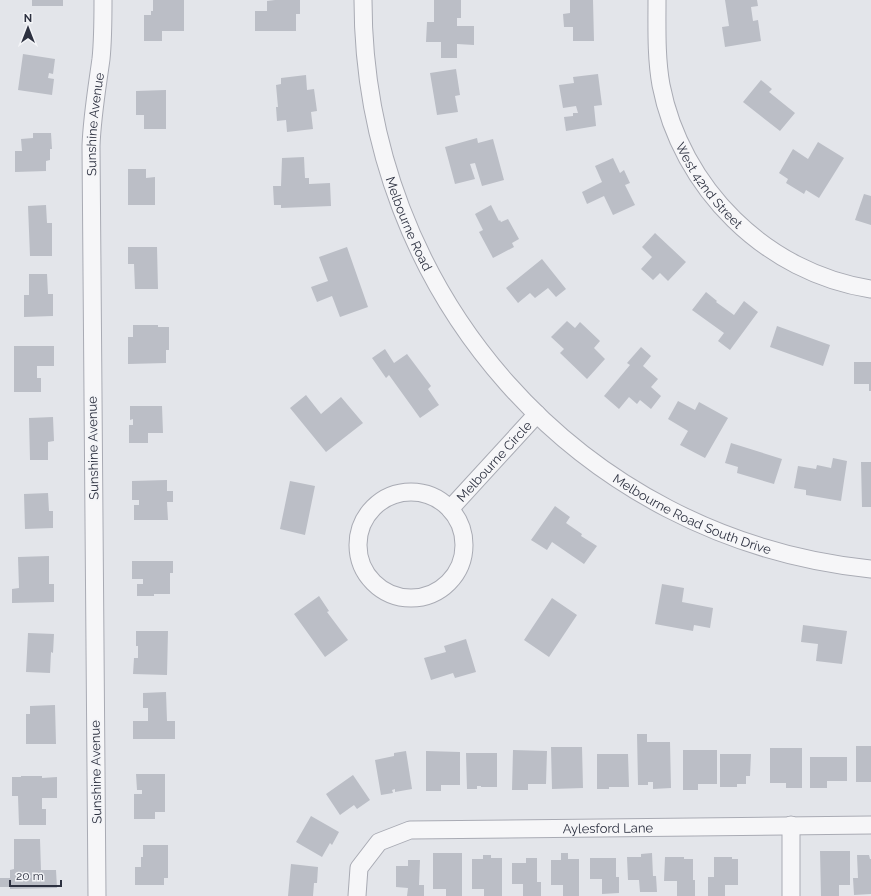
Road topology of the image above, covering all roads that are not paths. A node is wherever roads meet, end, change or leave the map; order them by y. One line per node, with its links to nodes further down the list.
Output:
1 (103, 0): 10 (street, Sunshine Avenue)
2 (363, 0): 5 (street, Melbourne Road)
3 (657, 0): 4 (street, West 42nd Street)
4 (871, 289)
5 (537, 414): 6 (street, Melbourne Circle); 7 (street, Melbourne Road South Drive)
6 (450, 509): 6 (street, Melbourne Circle)
7 (871, 569)
8 (871, 824): 9 (street, Aylesford Lane)
9 (791, 825): 11 (street, Aylesford Lane); 12 (street)
10 (97, 896)
11 (357, 896)
12 (791, 896)

